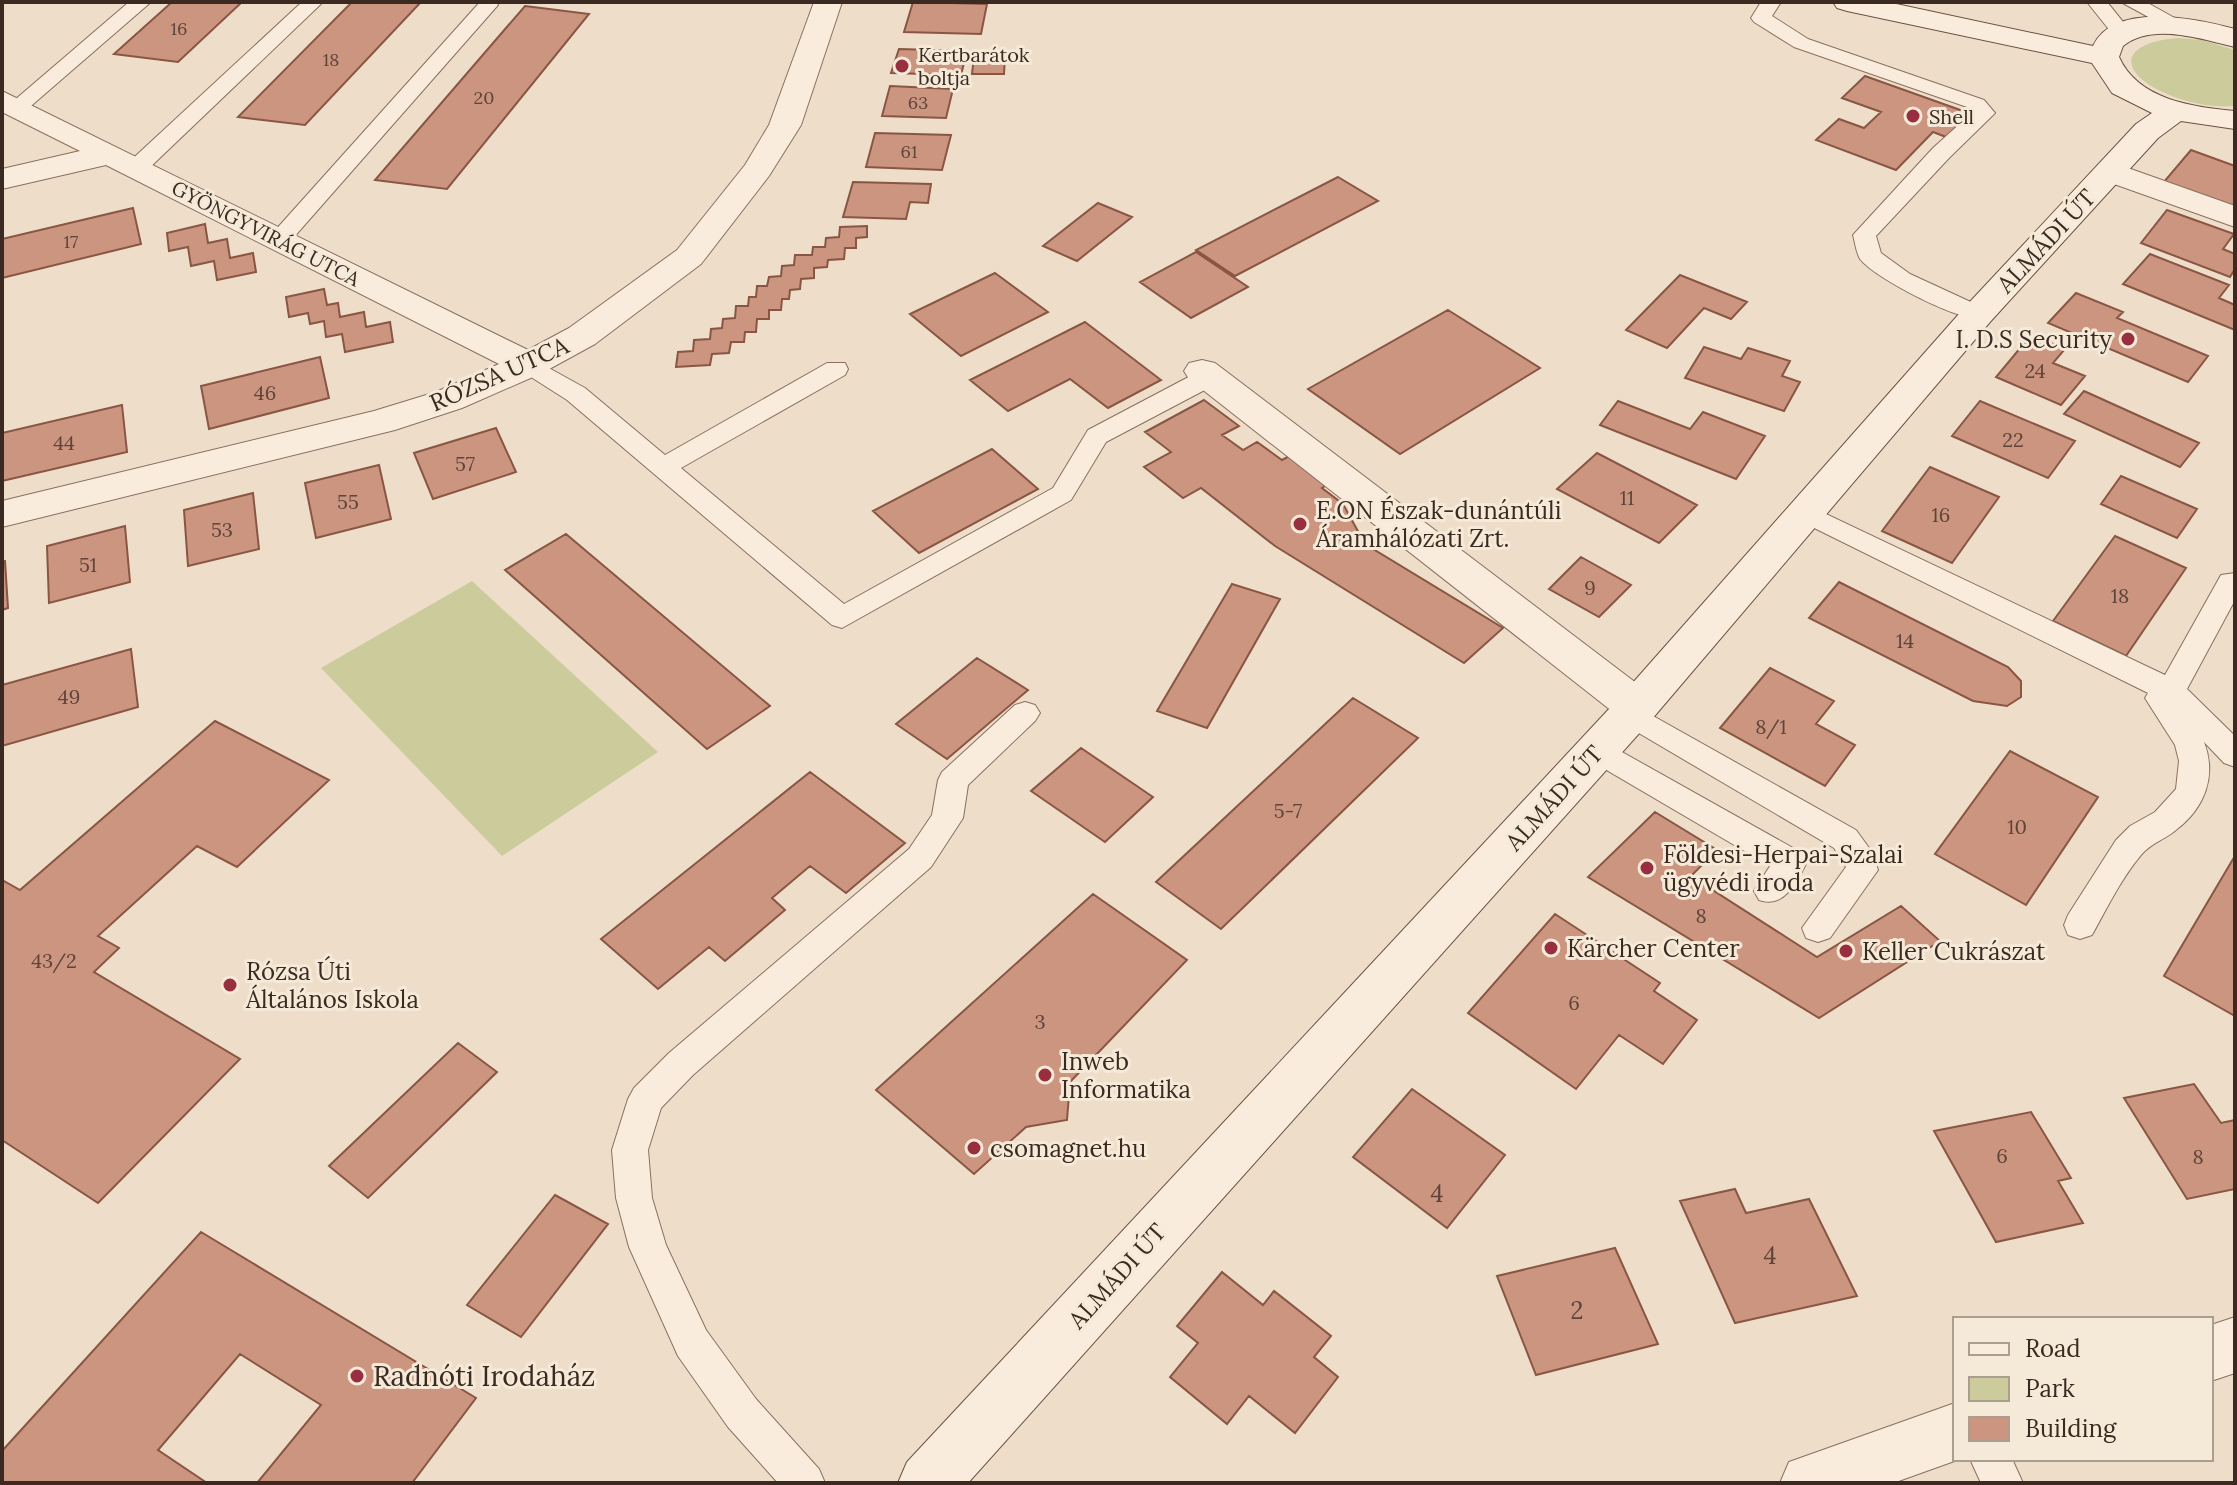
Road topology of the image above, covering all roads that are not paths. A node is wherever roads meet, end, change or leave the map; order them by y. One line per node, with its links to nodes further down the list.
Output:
1 (141, 2): 12 (lane)
2 (313, 2): 15 (lane)
3 (828, 2): 21 (street, RÓZSA UTCA)
4 (1771, 2): 20 (lane)
5 (1847, 2): 11 (street)
6 (2097, 2): 11 (lane)
7 (2131, 2): 9 (lane)
8 (488, 5): 19 (lane)
9 (2179, 26): 10 (street); 11 (street)
10 (2235, 38)
11 (2113, 45): 13 (street)
12 (9, 104): 15 (street, GYÖNGYVIRÁG UTCA)
13 (2175, 111): 14 (street); 16 (street, ALMÁDI ÚT)
14 (2235, 120)
15 (123, 161): 17 (street); 19 (street, GYÖNGYVIRÁG UTCA)
16 (2111, 172): 18 (street); 20 (street, ALMÁDI ÚT)
17 (2, 179)
18 (2235, 217)
19 (279, 240): 21 (street, GYÖNGYVIRÁG UTCA)
20 (1978, 314): 25 (street, ALMÁDI ÚT)
21 (529, 365): 24 (lane); 26 (street, RÓZSA UTCA)
22 (836, 369): 24 (lane)
23 (1206, 374): 24 (lane); 29 (street)
24 (661, 468)
25 (1805, 513): 28 (lane); 29 (street, ALMÁDI ÚT)
26 (2, 514)
27 (2231, 582): 28 (lane)
28 (2157, 685): 32 (lane); 34 (lane)
29 (1634, 711): 31 (street, ALMÁDI ÚT); 35 (lane)
30 (1025, 713): 40 (lane)
31 (1597, 750): 33 (lane); 41 (street, ALMÁDI ÚT)
32 (2235, 755)
33 (1770, 891)
34 (2080, 925)
35 (1818, 928)
36 (2235, 1345): 37 (street)
37 (2213, 1352)
38 (1953, 1433): 42 (street)
39 (1991, 1461): 43 (lane)
40 (805, 1483)
41 (928, 1483)
42 (1810, 1483)
43 (2003, 1483)

